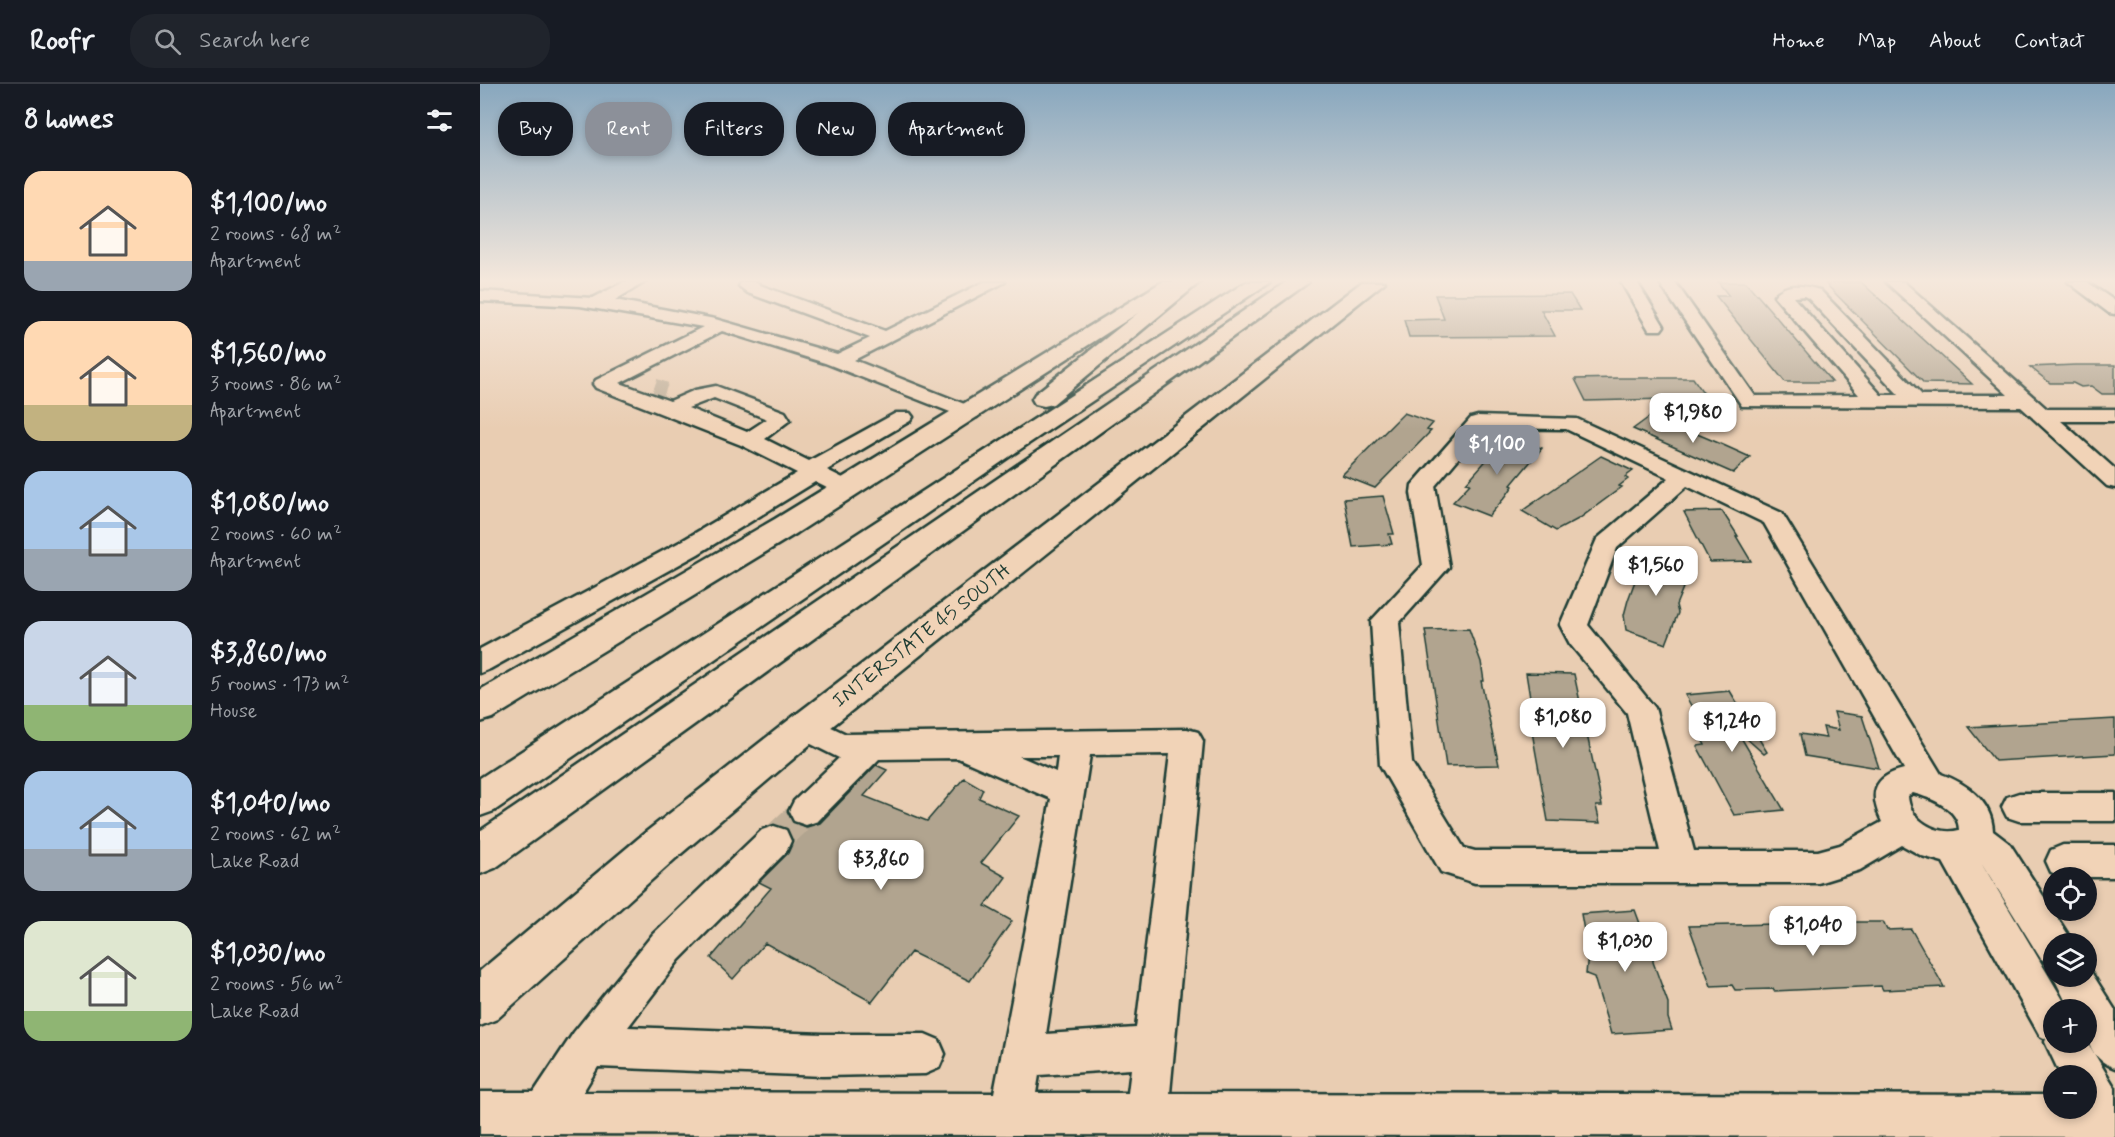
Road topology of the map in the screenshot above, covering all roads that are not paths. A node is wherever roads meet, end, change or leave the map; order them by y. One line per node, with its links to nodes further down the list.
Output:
1 (708, 331): 16 (street)
2 (743, 331): 15 (street)
3 (869, 331): 14 (street)
4 (897, 331): 14 (street)
5 (1099, 331): 20 (main road)
6 (1131, 331): 36 (main road)
7 (1184, 331): 36 (main road)
8 (1229, 331): 43 (main road)
9 (1311, 331): 30 (main road, INTERSTATE 45 SOUTH)
10 (1701, 331): 18 (street)
11 (1814, 331): 18 (street)
12 (1849, 331): 17 (street)
13 (1949, 331): 19 (street)
14 (885, 337): 15 (street)
15 (838, 361): 20 (street)
16 (662, 398): 23 (street); 23 (street)
17 (1916, 401): 18 (street); 19 (street)
18 (1876, 402)
19 (2034, 408): 21 (street); 26 (street)
20 (970, 413): 27 (main road)
21 (2115, 415)
22 (903, 417): 24 (street)
23 (750, 440): 24 (street)
24 (811, 472): 27 (street); 28 (street)
25 (1685, 476): 34 (street); 46 (street); 46 (street)
26 (2115, 481)
27 (847, 489): 29 (main road)
28 (480, 662)
29 (480, 708)
30 (806, 727): 33 (street); 51 (main road, INTERSTATE 45 SOUTH)
31 (1076, 743): 32 (street); 35 (street); 54 (street)
32 (960, 745): 33 (street); 35 (street)
33 (872, 746): 39 (street)
34 (1929, 783): 40 (street); 42 (street)
35 (1069, 792): 57 (street)
36 (480, 797)
37 (2019, 807): 38 (street)
38 (2115, 807)
39 (806, 811)
40 (1904, 827): 42 (street); 46 (street)
41 (774, 841): 53 (street)
42 (1965, 843): 47 (street); 49 (street)
43 (480, 855)
44 (2063, 861): 45 (street)
45 (2115, 861)
46 (1681, 868)
47 (2046, 933)
48 (2043, 985): 49 (street)
49 (2033, 986): 52 (street)
50 (2078, 987): 55 (street)
51 (480, 1002)
52 (2043, 1003)
53 (588, 1046): 56 (street); 60 (street)
54 (1154, 1047): 57 (street); 62 (street)
55 (2115, 1048)
56 (925, 1054)
57 (1022, 1056): 61 (street)
58 (2097, 1096): 63 (street)
59 (480, 1113): 60 (street)
60 (544, 1113): 61 (street)
61 (1011, 1114): 64 (street)
62 (1147, 1115): 63 (street); 64 (street)
63 (2111, 1117)
64 (1097, 1126)

